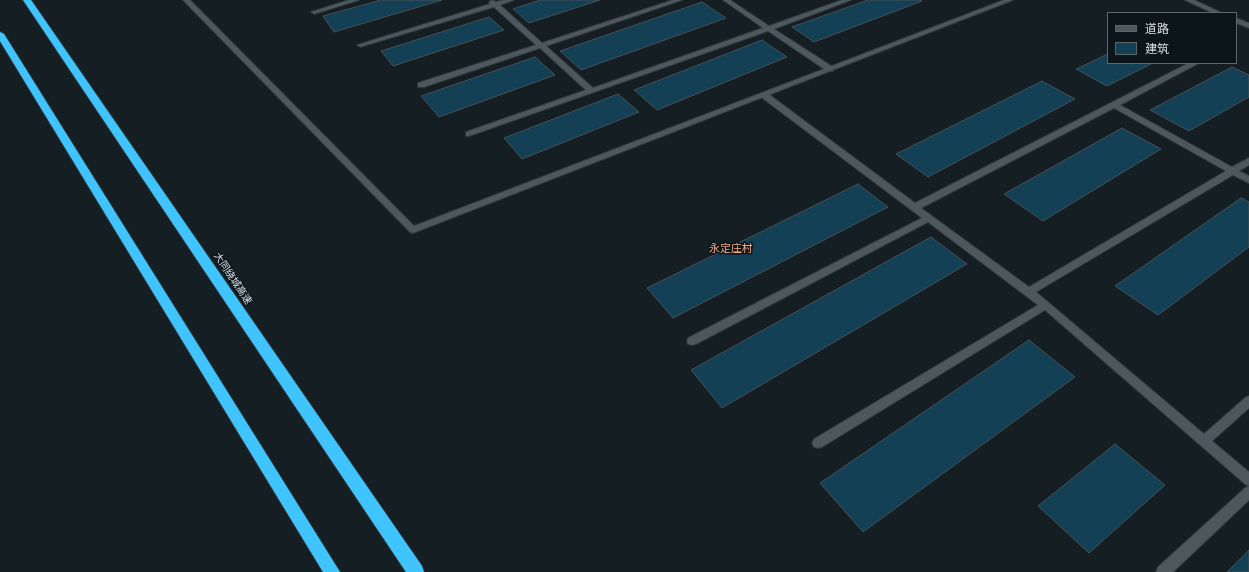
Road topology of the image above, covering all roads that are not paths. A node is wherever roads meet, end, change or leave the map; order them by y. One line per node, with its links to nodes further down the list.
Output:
1 (27, 0): 40 (highway, 大同绕城高速)
2 (186, 0): 23 (street)
3 (356, 0): 11 (street)
4 (511, 0): 10 (street)
5 (679, 0): 18 (street)
6 (726, 0): 15 (street)
7 (848, 0): 15 (street)
8 (1010, 0): 20 (street)
9 (1188, 0): 12 (street)
10 (492, 2): 17 (street); 18 (street)
11 (314, 12)
12 (1217, 12)
13 (1237, 20): 14 (street)
14 (1249, 26)
15 (768, 28): 20 (street); 22 (street)
16 (0, 34): 39 (highway)
17 (362, 45)
18 (542, 45): 21 (street); 22 (street)
19 (1193, 64): 24 (street)
20 (830, 69): 23 (street)
21 (421, 85)
22 (592, 91): 25 (street)
23 (764, 94): 29 (street)
24 (1113, 104): 27 (street); 29 (street)
25 (469, 134)
26 (1249, 161): 27 (street)
27 (1233, 171): 28 (street); 31 (street)
28 (1249, 180)
29 (915, 207): 30 (street)
30 (929, 218): 31 (street); 33 (street)
31 (1029, 292): 32 (street)
32 (1046, 305): 35 (street); 36 (street)
33 (692, 341)
34 (1249, 401): 35 (street)
35 (1204, 441): 37 (street)
36 (818, 443)
37 (1249, 480)
38 (1249, 492): 41 (street)
39 (332, 572)
40 (416, 572)
41 (1163, 572)

